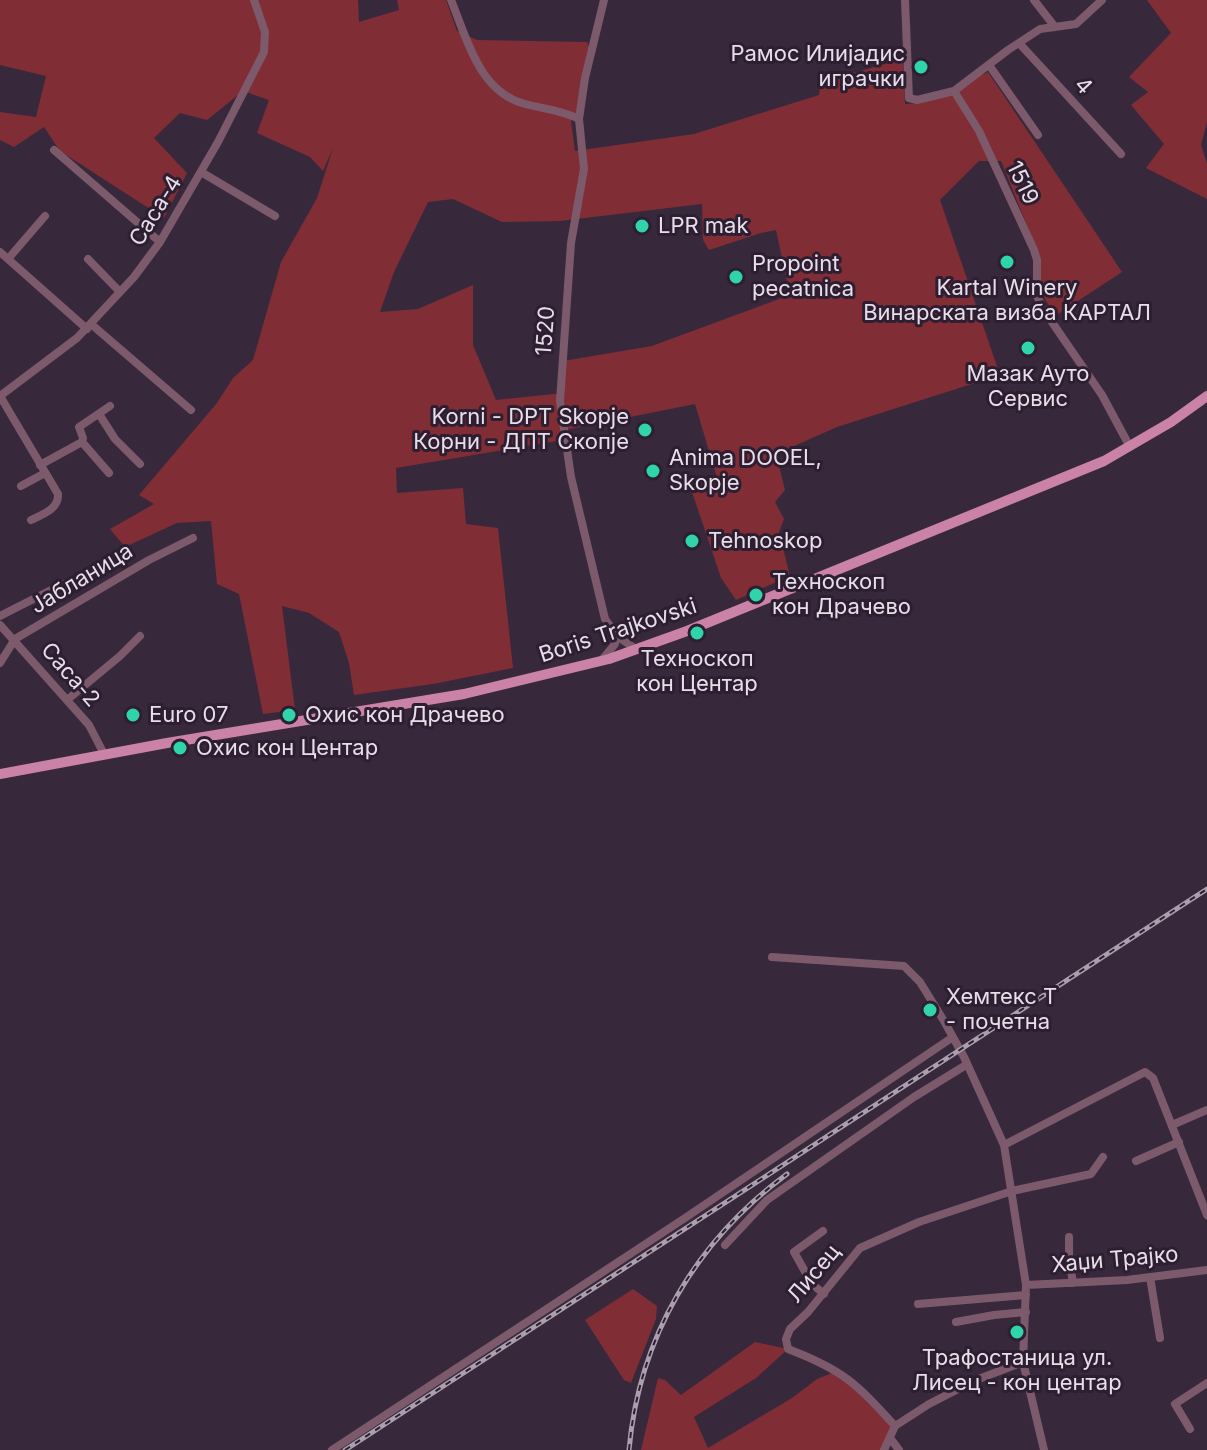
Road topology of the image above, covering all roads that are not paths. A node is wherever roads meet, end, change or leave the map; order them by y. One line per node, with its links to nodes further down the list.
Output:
1 (254, 0): 15 (street, Саса-4)
2 (451, 0): 11 (street)
3 (604, 0): 11 (street, 1520)
4 (905, 0): 10 (street)
5 (1034, 0): 7 (street)
6 (1101, 0): 7 (street)
7 (1055, 27): 8 (street)
8 (1019, 43): 9 (street); 14 (street, 4)
9 (989, 65): 10 (street); 12 (street)
10 (954, 91): 29 (street, 1519)
11 (579, 119): 39 (street, 1520)
12 (1038, 135)
13 (54, 150): 18 (street)
14 (1121, 154)
15 (201, 172): 17 (street); 18 (street, Саса-4)
16 (45, 216): 19 (street)
17 (275, 216)
18 (160, 242): 21 (street, Саса-4)
19 (4, 255): 22 (street)
20 (88, 259): 21 (street)
21 (120, 292): 22 (street, Саса-4)
22 (89, 326): 23 (street, Саса-4); 26 (street)
23 (0, 396): 31 (street)
24 (1207, 396): 29 (main road, Boris Trajkovski)
25 (110, 406): 27 (street)
26 (191, 410)
27 (99, 414): 28 (street); 30 (street)
28 (82, 442): 31 (street); 32 (street)
29 (1130, 447): 42 (main road, Boris Trajkovski)
30 (140, 464)
31 (42, 469): 33 (street); 34 (street)
32 (109, 473)
33 (21, 486)
34 (31, 520)
35 (193, 538): 41 (street, Јабланица)
36 (63, 584): 37 (street)
37 (0, 616)
38 (0, 625): 41 (street, Саса-2)
39 (613, 631): 42 (street, 1520); 43 (street)
40 (140, 636): 45 (street)
41 (15, 639): 44 (street, Јабланица); 45 (street, Саса-2)
42 (636, 649): 43 (main road, Boris Trajkovski)
43 (601, 661): 46 (main road, Boris Trajkovski)
44 (0, 663)
45 (67, 700): 46 (street, Саса-2)
46 (104, 754): 47 (main road, Boris Trajkovski)
47 (0, 774)
48 (772, 957): 49 (street)
49 (953, 1037): 50 (street); 77 (street)
50 (966, 1065): 54 (street); 62 (street)
51 (1207, 1110): 52 (street)
52 (1172, 1125): 53 (street); 54 (street)
53 (1179, 1142): 56 (street); 58 (street)
54 (1004, 1145): 57 (street)
55 (1103, 1157): 57 (street, Лисец)
56 (1136, 1161)
57 (1012, 1191): 66 (street); 67 (street, Лисец)
58 (1202, 1193): 59 (street)
59 (1207, 1215)
60 (823, 1231): 67 (street)
61 (1069, 1237): 65 (street)
62 (725, 1245)
63 (1207, 1270): 64 (street, Хаџи Трајко)
64 (1150, 1277): 65 (street, Хаџи Трајко); 71 (street)
65 (1073, 1283): 66 (street, Хаџи Трајко)
66 (1026, 1290): 68 (street, Хаџи Трајко); 69 (street)
67 (824, 1294): 74 (street, Лисец)
68 (918, 1304)
69 (1026, 1312): 70 (street); 72 (street)
70 (956, 1322)
71 (1160, 1338)
72 (1023, 1362): 74 (street); 80 (street)
73 (1207, 1383): 75 (street)
74 (895, 1426): 76 (street)
75 (1190, 1429)
76 (890, 1438): 78 (street); 79 (street)
77 (332, 1450)
78 (884, 1450)
79 (899, 1450)
80 (1044, 1450)

